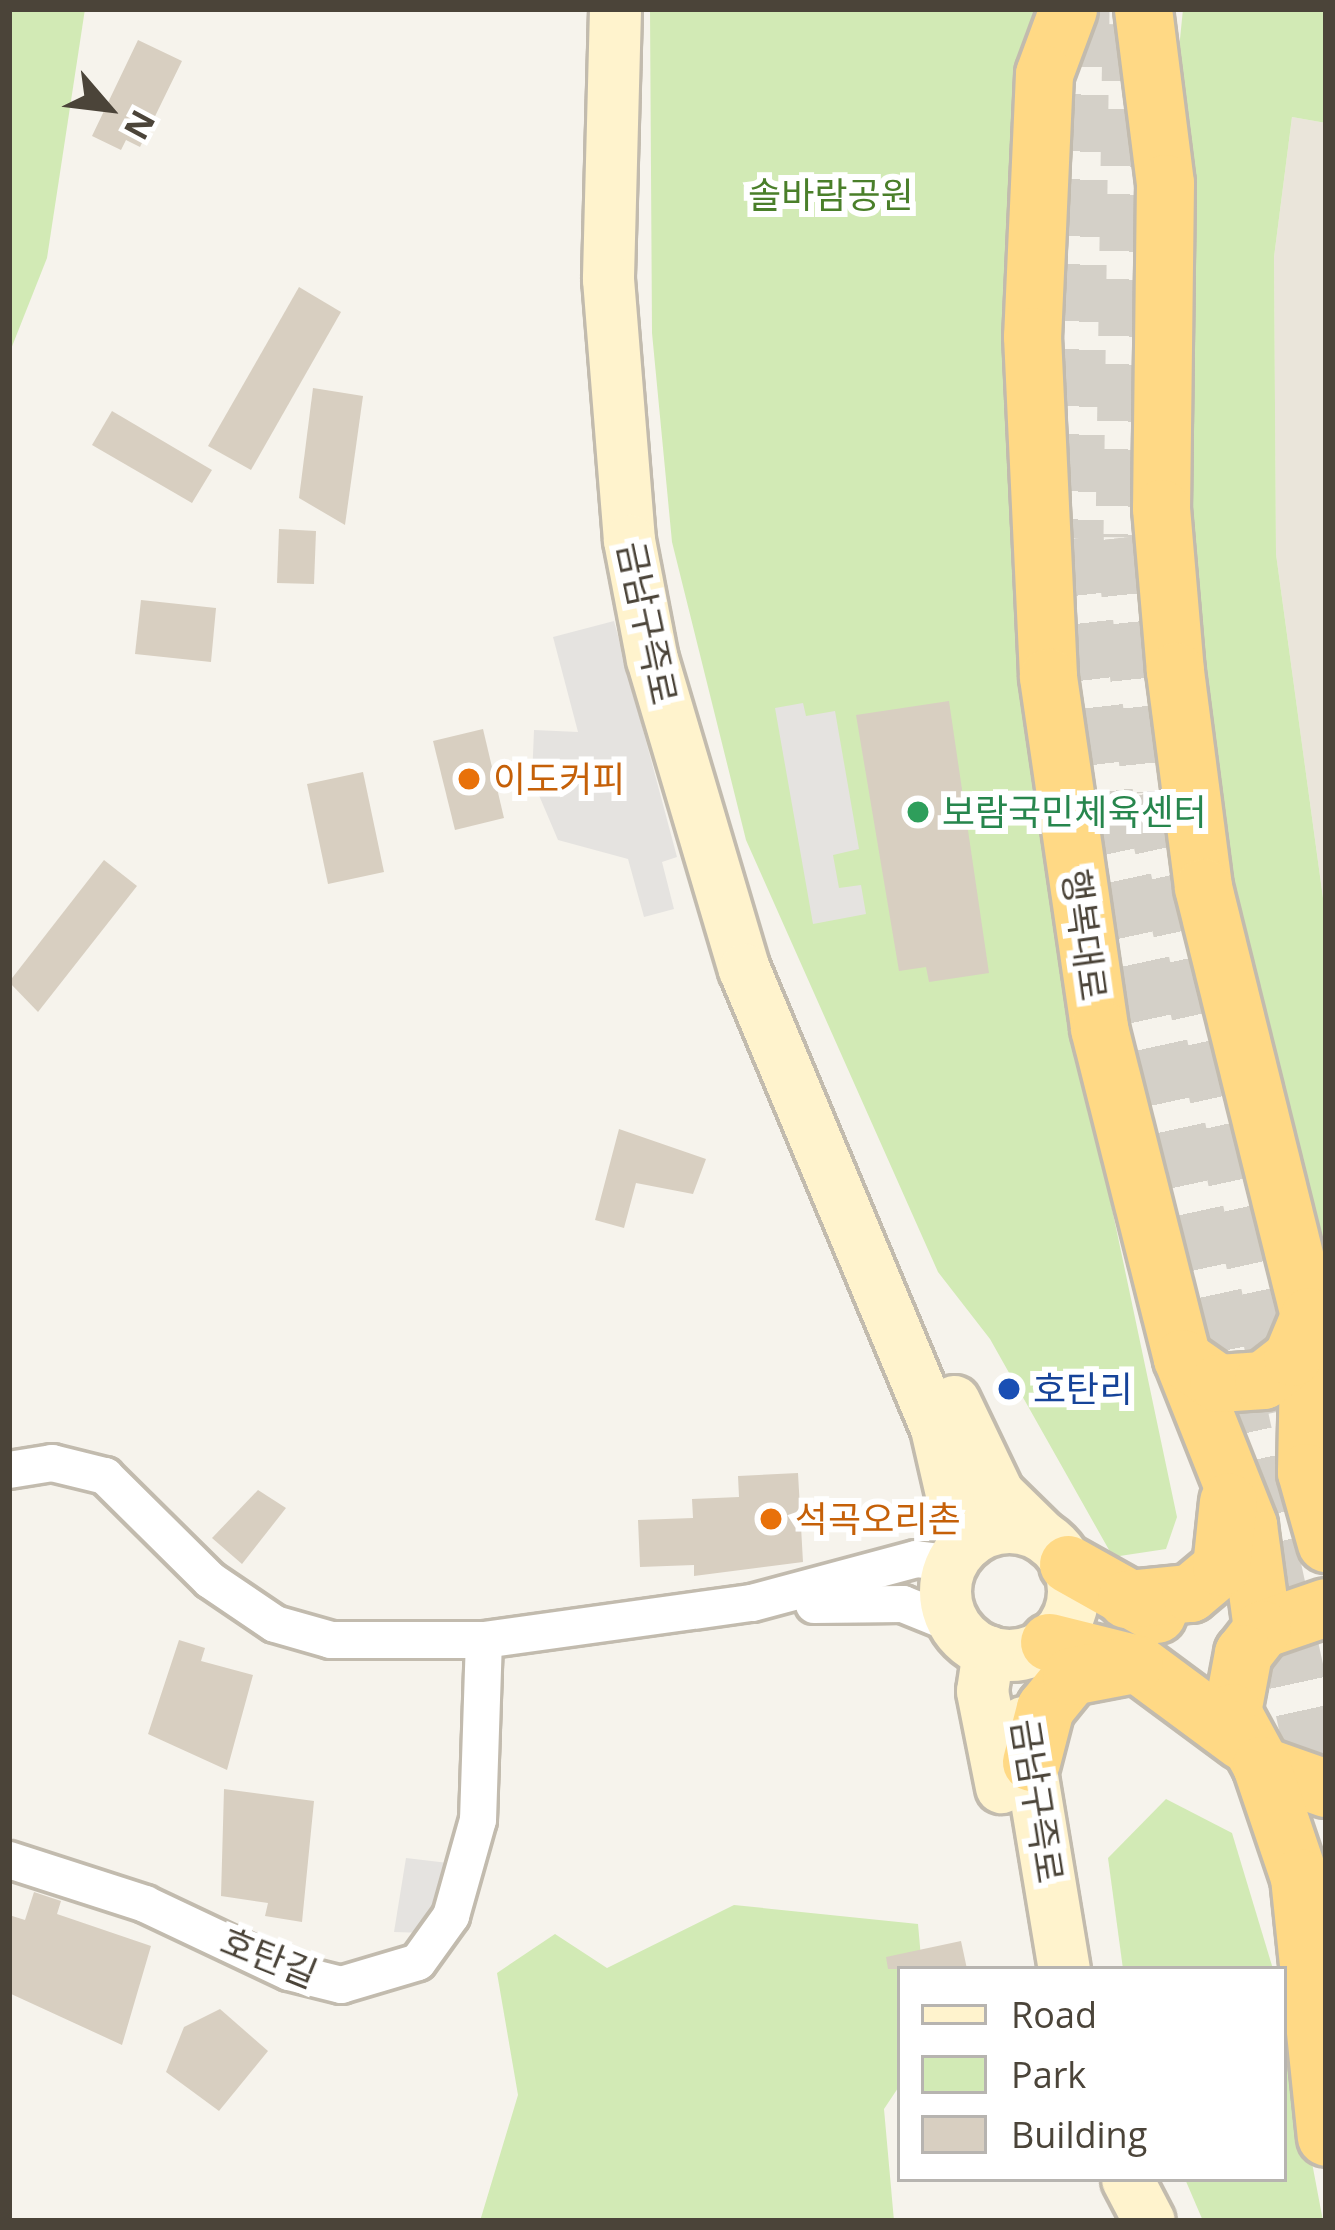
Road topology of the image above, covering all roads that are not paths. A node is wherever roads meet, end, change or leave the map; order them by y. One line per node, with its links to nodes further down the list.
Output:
1 (615, 9): 4 (main road, 금남구즉로)
2 (1068, 9): 6 (highway, 행복대로)
3 (1143, 9): 5 (highway)
4 (848, 1204): 11 (main road, 금남구즉로); 12 (main road, 금남구즉로)
5 (1309, 1316): 6 (highway); 7 (highway); 10 (highway)
6 (1183, 1358): 8 (highway, 행복대로)
7 (1326, 1428)
8 (1225, 1461): 13 (highway); 16 (highway, 행복대로)
9 (9, 1470): 18 (street)
10 (1326, 1543)
11 (1054, 1549): 12 (main road); 13 (highway); 19 (main road)
12 (957, 1555): 14 (street); 17 (main road)
13 (1126, 1599): 16 (highway)
14 (752, 1603): 17 (street); 18 (street)
15 (1326, 1607): 16 (highway)
16 (1262, 1629): 21 (highway)
17 (971, 1638): 19 (main road); 25 (main road, 금남구즉로)
18 (484, 1640): 24 (street, 호탄길)
19 (1049, 1642): 20 (highway); 22 (main road, 금남구즉로)
20 (1138, 1664): 21 (highway); 22 (highway)
21 (1251, 1753): 23 (highway); 27 (highway)
22 (1030, 1762): 26 (main road, 금남구즉로)
23 (1326, 1788)
24 (9, 1860)
25 (1039, 1966)
26 (1064, 1966)
27 (1323, 2096)
28 (1129, 2182): 29 (main road)
29 (1149, 2221)

